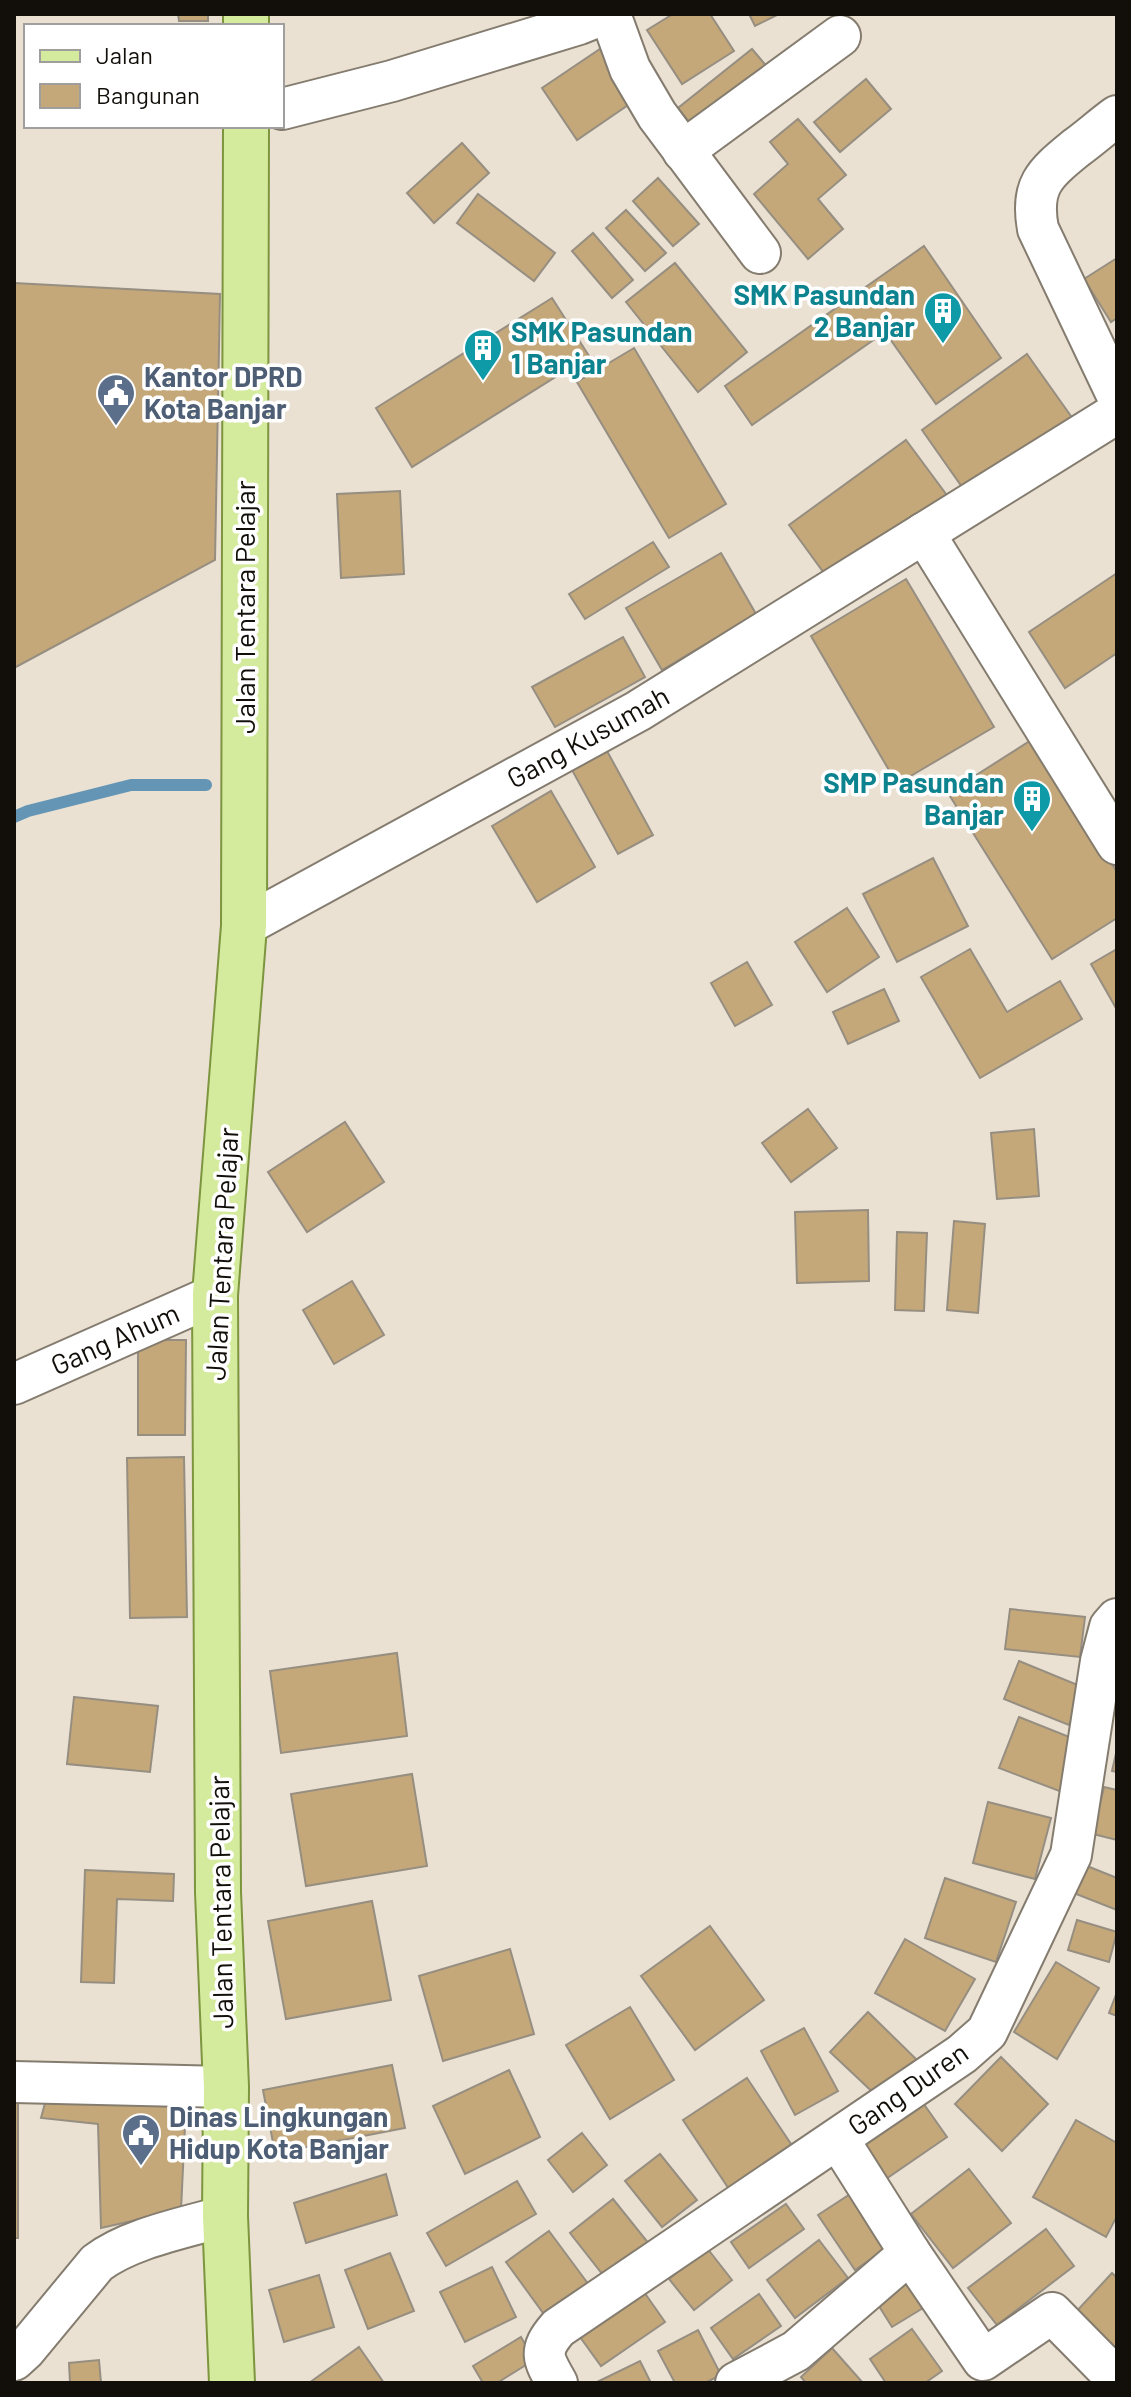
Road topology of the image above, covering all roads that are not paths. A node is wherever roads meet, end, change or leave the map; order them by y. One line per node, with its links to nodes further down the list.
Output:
1 (607, 14): 3 (street); 6 (street)
2 (840, 36): 6 (street)
3 (284, 108)
4 (1117, 116): 8 (street)
5 (246, 128): 12 (main road, Jalan Tentara Pelajar)
6 (683, 151): 7 (street)
7 (760, 253)
8 (1117, 395)
9 (1117, 413): 10 (street, Gang Kusumah)
10 (924, 533): 11 (street); 12 (street, Gang Kusumah)
11 (1117, 844)
12 (244, 926): 13 (main road, Jalan Tentara Pelajar)
13 (215, 1295): 14 (street, Gang Ahum); 17 (main road, Jalan Tentara Pelajar)
14 (14, 1384)
15 (1117, 1619): 18 (street, Gang Duren)
16 (14, 2082): 17 (street)
17 (226, 2087): 19 (main road, Jalan Tentara Pelajar)
18 (838, 2139): 20 (street); 24 (street, Gang Duren)
19 (225, 2216): 21 (street); 23 (main road, Jalan Tentara Pelajar)
20 (910, 2253): 22 (street); 25 (street)
21 (14, 2360)
22 (1117, 2379)
23 (232, 2383)
24 (557, 2383)
25 (736, 2383)

